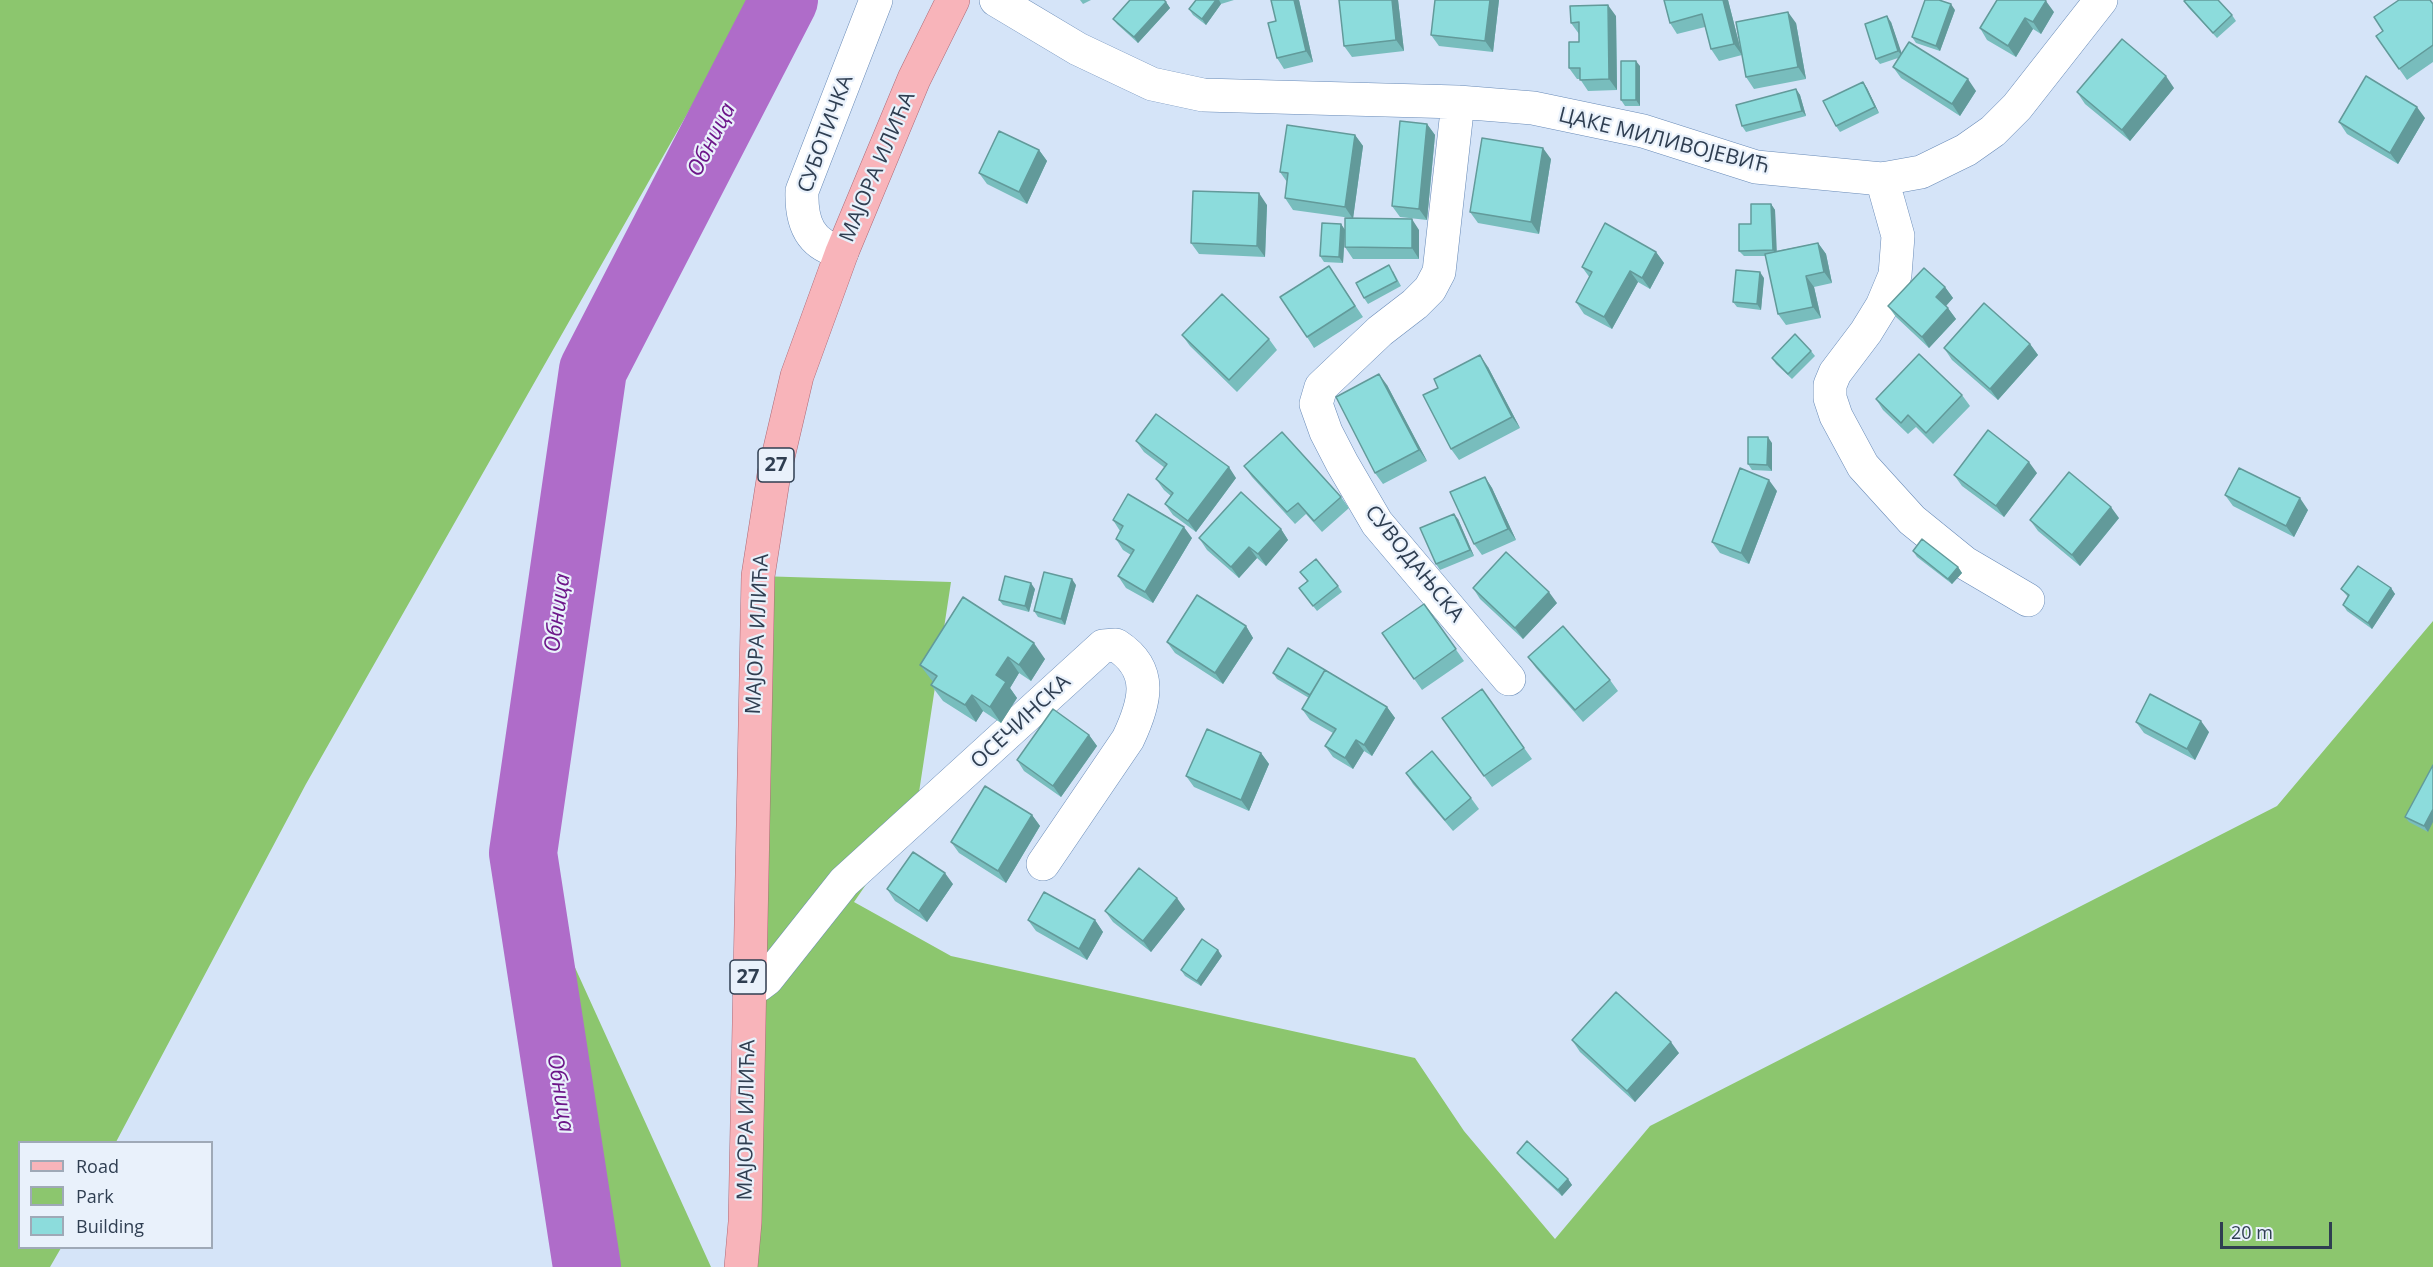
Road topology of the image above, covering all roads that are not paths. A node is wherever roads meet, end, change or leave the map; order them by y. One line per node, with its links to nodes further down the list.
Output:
1 (876, 0): 7 (street, СУБОТИЧКА)
2 (953, 0): 7 (main road, МАЈОРА ИЛИЋА / 27)
3 (996, 0): 5 (street, ЦАКЕ МИЛИВОЈЕВИЋ)
4 (2101, 0): 6 (street, ЦАКЕ МИЛИВОЈЕВИЋ)
5 (1458, 102): 6 (street, ЦАКЕ МИЛИВОЈЕВИЋ); 9 (street, СУВОДАЊСКА)
6 (1882, 179): 8 (street)
7 (842, 252): 11 (main road, МАЈОРА ИЛИЋА / 27)
8 (2028, 600)
9 (1509, 679)
10 (1043, 864): 11 (street, ОСЕЧИНСКА)
11 (748, 989): 12 (main road, МАЈОРА ИЛИЋА / 27)
12 (741, 1267)

